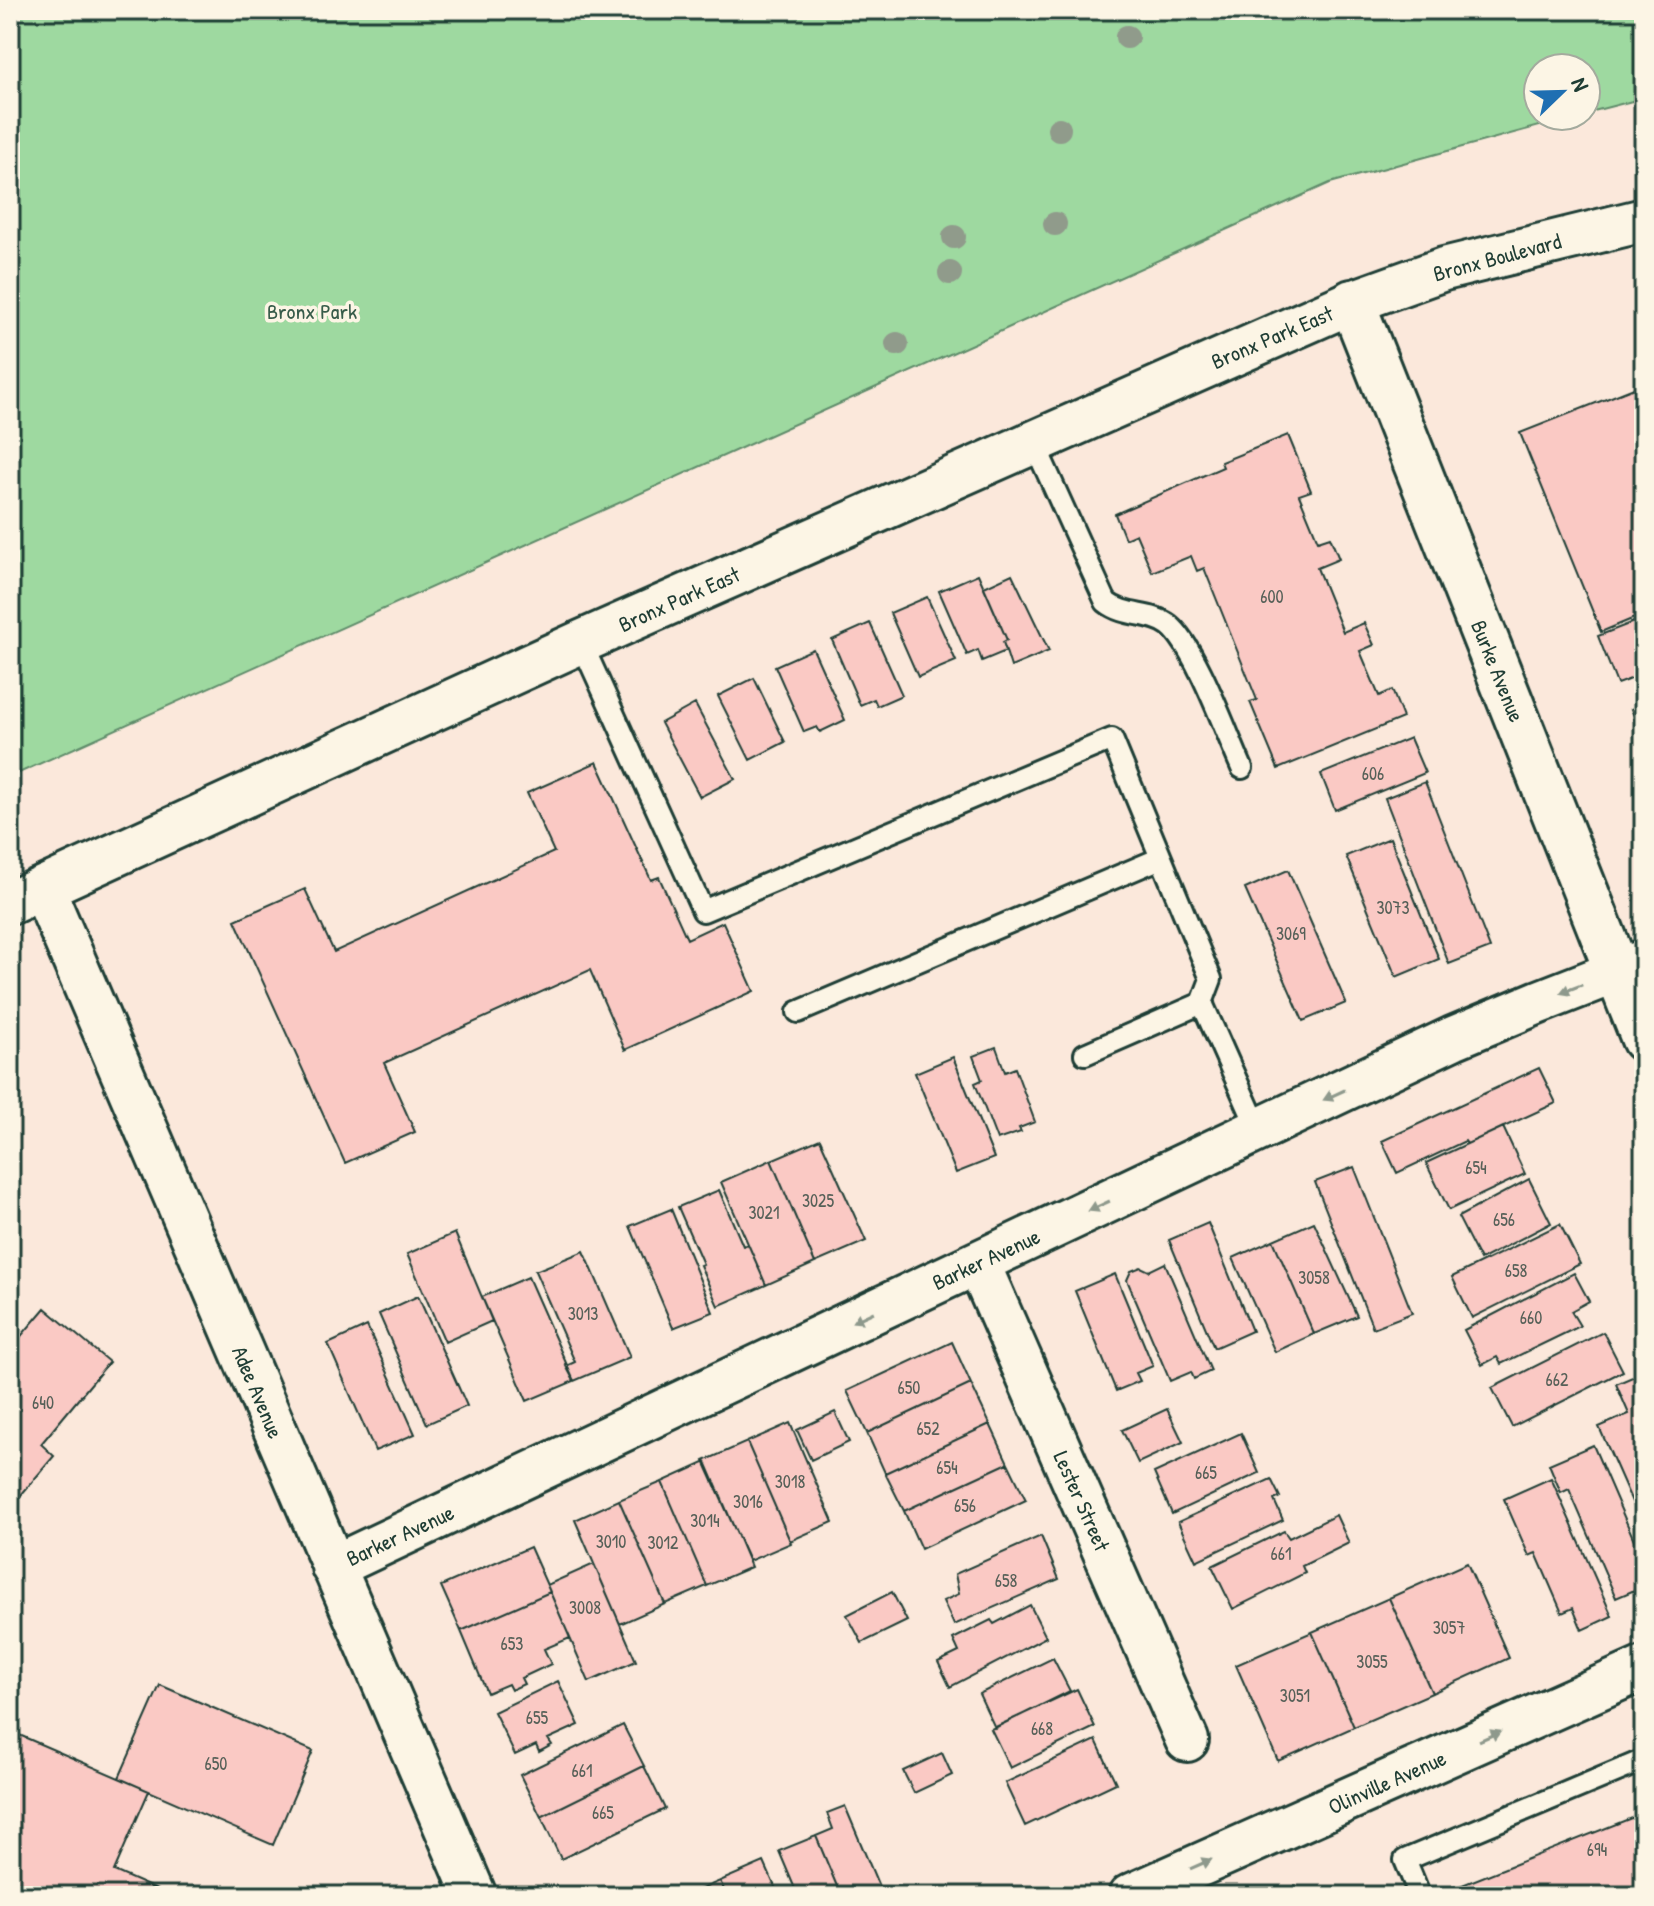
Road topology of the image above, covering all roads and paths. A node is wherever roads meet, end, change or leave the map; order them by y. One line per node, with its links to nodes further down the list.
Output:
1 (1644, 220): 2 (street, Bronx Boulevard)
2 (1352, 302): 3 (street, Bronx Park East); 8 (main road, Burke Avenue)
3 (1034, 443): 4 (street, Bronx Park East); 5 (lane)
4 (581, 642): 6 (lane); 7 (street, Bronx Park East)
5 (1242, 768)
6 (1161, 858): 9 (lane); 10 (lane)
7 (26, 895): 15 (street, Adee Avenue)
8 (1631, 966): 11 (main road, Burke Avenue); 13 (street, Barker Avenue, one-way to 13)
9 (1202, 1003): 12 (lane); 13 (lane)
10 (798, 1012)
11 (1644, 1039)
12 (1085, 1054)
13 (1259, 1131): 14 (street, Barker Avenue, one-way to 14)
14 (978, 1263): 15 (street, Barker Avenue, one-way to 15); 17 (street, Lester Street)
15 (333, 1567): 19 (street, Adee Avenue)
16 (1644, 1668): 20 (street, Olinville Avenue, one-way to 16)
17 (1187, 1740)
18 (1644, 1760): 21 (lane)
19 (475, 1896)
20 (1130, 1896)
21 (1420, 1896)

